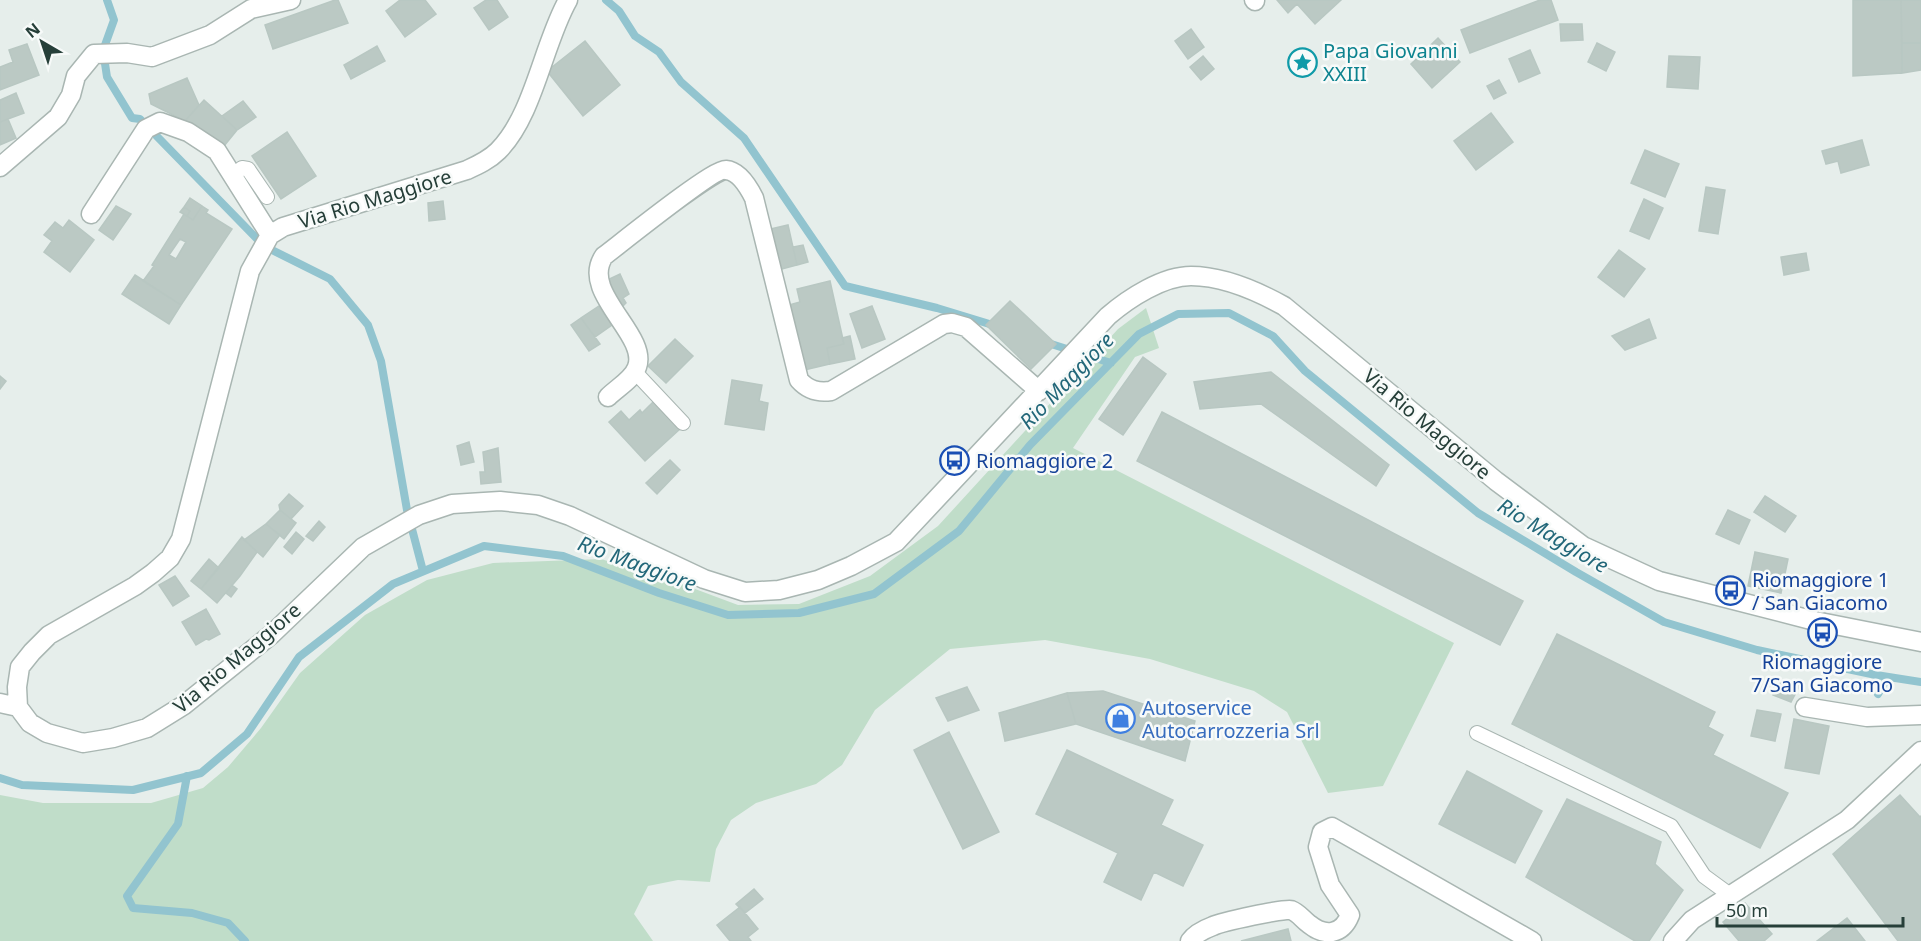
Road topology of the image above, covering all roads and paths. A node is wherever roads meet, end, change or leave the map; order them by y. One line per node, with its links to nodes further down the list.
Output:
1 (291, 0): 3 (street)
2 (568, 0): 7 (street, Via Rio Maggiore)
3 (0, 167)
4 (232, 176): 5 (lane); 6 (street); 7 (street)
5 (267, 197)
6 (91, 214)
7 (270, 235): 14 (street)
8 (635, 372): 9 (street); 10 (street); 11 (lane)
9 (1039, 391): 12 (street, Via Rio Maggiore); 14 (street, Via Rio Maggiore)
10 (608, 397)
11 (683, 423)
12 (1921, 642)
13 (0, 703): 14 (street)
14 (18, 707)
15 (1805, 707): 16 (street)
16 (1921, 716)
17 (1477, 733): 19 (lane)
18 (1921, 751): 19 (street)
19 (1730, 895): 22 (street)
20 (1190, 941): 21 (street)
21 (1532, 941)
22 (1673, 941)

